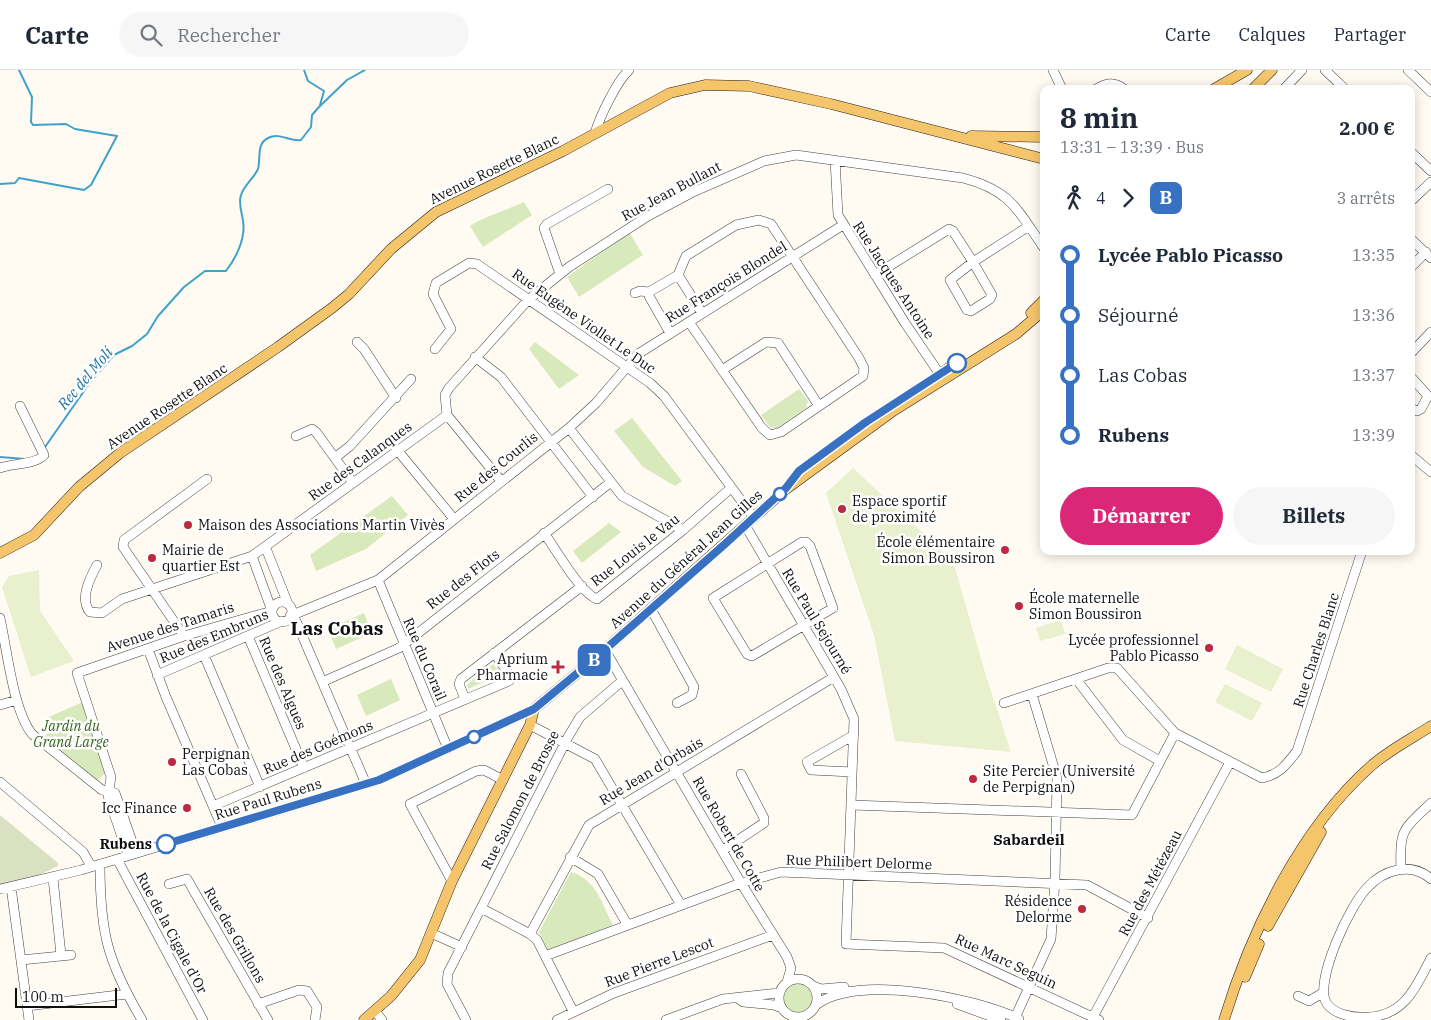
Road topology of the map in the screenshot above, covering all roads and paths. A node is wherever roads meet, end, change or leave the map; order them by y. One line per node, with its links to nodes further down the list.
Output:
1 (629, 70): 18 (street)
2 (1053, 70): 10 (street)
3 (1240, 70): 9 (main road)
4 (1247, 70): 9 (main road)
5 (1272, 70): 14 (main road)
6 (1302, 70): 15 (street)
7 (1325, 70): 16 (street)
8 (1408, 70): 17 (street)
9 (1227, 82): 13 (main road)
10 (1060, 85)
11 (1103, 85): 12 (street)
12 (1116, 85)
13 (1221, 85)
14 (1257, 85)
15 (1288, 85)
16 (1341, 85)
17 (1431, 92)
18 (595, 133): 19 (main road, Avenue Rosette Blanc); 82 (main road, Avenue Rosette Blanc)
19 (950, 134): 20 (main road, Avenue Rosette Blanc); 22 (main road, Avenue Rosette Blanc)
20 (1040, 137)
21 (1415, 156): 24 (street)
22 (1040, 158)
23 (835, 160): 28 (street, Rue Jacques Antoine); 29 (street, Rue Jean Bullant); 36 (street, Rue Jean Bullant)
24 (1431, 172)
25 (1431, 182): 27 (street)
26 (608, 189): 36 (street)
27 (1415, 197)
28 (843, 225): 33 (street, Rue François Blondel); 37 (street, Rue Jacques Antoine)
29 (1029, 226): 30 (street, Rue Jean Bullant); 34 (street)
30 (1040, 242)
31 (1415, 243): 32 (street)
32 (1428, 255): 35 (street)
33 (793, 257): 38 (street); 43 (street, Rue François Blondel); 59 (street)
34 (973, 262): 34 (street); 37 (street)
35 (1415, 264)
36 (560, 274): 41 (street, Rue Jean Bullant)
37 (875, 275): 54 (street, Rue Jacques Antoine)
38 (678, 276): 39 (street); 43 (street)
39 (649, 292): 40 (street); 47 (street)
40 (635, 293)
41 (528, 300): 49 (street, Rue Eugène Viollet Le Duc); 51 (street, Rue Jean Bullant); 52 (street, Rue Eugène Viollet Le Duc)
42 (1040, 304): 54 (main road, Avenue du Général Jean Gilles)
43 (702, 313): 45 (street, Rue François Blondel)
44 (1040, 313): 54 (main road, Avenue du Général Jean Gilles)
45 (689, 322): 47 (street, Rue François Blondel); 53 (street)
46 (1431, 332): 50 (street)
47 (670, 333): 52 (street, Rue François Blondel)
48 (357, 342): 57 (street)
49 (435, 349)
50 (1415, 349)
51 (475, 357): 61 (street, Rue Jean Bullant); 64 (street)
52 (628, 366): 62 (street, Rue des Courlis); 74 (street, Rue Eugène Viollet Le Duc)
53 (722, 370): 59 (street); 59 (street)
54 (941, 376): 76 (main road, Avenue du Général Jean Gilles)
55 (411, 379): 57 (street)
56 (1415, 381): 60 (street)
57 (396, 398): 66 (street)
58 (20, 406): 68 (street)
59 (818, 406)
60 (1415, 410)
61 (448, 415): 65 (street, Rue des Calanques); 71 (street)
62 (569, 428): 64 (street, Rue des Courlis); 72 (street)
63 (296, 436): 66 (street)
64 (550, 442): 71 (street, Rue des Courlis); 75 (street)
65 (398, 451): 73 (street, Rue des Calanques); 77 (street)
66 (336, 457): 73 (street)
67 (1415, 459): 69 (street)
68 (0, 468)
69 (1431, 472)
70 (206, 479): 89 (street)
71 (501, 481): 77 (street, Rue des Courlis)
72 (611, 482): 75 (street, Rue des Flots); 79 (street)
73 (353, 483): 81 (street, Rue des Calanques)
74 (731, 488): 76 (street, Rue Eugène Viollet Le Duc); 79 (street, Rue Louis le Vau)
75 (593, 497): 80 (street, Rue des Flots)
76 (754, 518): 78 (main road, Avenue du Général Jean Gilles)
77 (454, 519): 87 (street, Rue des Courlis)
78 (745, 525): 86 (street, Rue Paul Sejourné); 91 (main road, Avenue du Général Jean Gilles)
79 (683, 530): 88 (street, Rue Louis le Vau)
80 (544, 533): 88 (street, Rue Louis le Vau); 99 (street, Rue des Flots)
81 (264, 548): 84 (street, Rue des Calanques); 90 (street)
82 (0, 553)
83 (1361, 555): 126 (street, Rue Charles Blanc)
84 (252, 556): 89 (street, Rue des Calanques); 92 (street)
85 (97, 565): 89 (street, Rue des Calanques)
86 (768, 565): 96 (street, Rue Paul Sejourné); 96 (street); 96 (street)
87 (378, 580): 93 (street, Rue des Courlis); 99 (street, Rue du Corail)
88 (582, 586): 102 (street)
89 (153, 589): 97 (street)
90 (288, 604): 92 (street); 93 (street)
91 (651, 609): 101 (main road, Avenue du Général Jean Gilles); 112 (street)
92 (272, 611): 95 (street); 97 (street, Avenue des Tamaris)
93 (290, 616): 95 (street); 108 (street)
94 (0, 618): 111 (street)
95 (282, 621): 98 (street, Rue des Embruns)
96 (804, 625): 105 (street, Rue Paul Sejourné)
97 (184, 636): 100 (street, Avenue des Tamaris)
98 (248, 636): 103 (street, Rue des Embruns); 127 (street, Rue des Algues)
99 (404, 644): 108 (street, Rue des Flots); 116 (street, Rue du Corail)
100 (148, 649): 104 (street, Rue des Embruns); 135 (street, Avenue des Tamaris)
101 (606, 650): 107 (street, Rue Robert de Cotte); 115 (main road, Avenue du Général Jean Gilles)
102 (494, 653): 110 (street); 110 (street, Rue des Goémons)
103 (204, 655): 104 (street, Rue des Embruns); 134 (street)
104 (157, 675): 138 (street, Rue des Embruns)
105 (834, 677): 121 (street, Rue Paul Sejourné); 128 (street, Rue Jean d'Orbais)
106 (1076, 679): 109 (street); 119 (street); 125 (street)
107 (622, 681): 122 (street, Rue Salomon de Brosse); 128 (street, Rue Robert de Cotte)
108 (322, 682): 123 (street)
109 (1032, 694): 113 (street); 140 (street)
110 (465, 699): 116 (street, Rue des Goémons)
111 (18, 700): 114 (street); 135 (street)
112 (677, 703)
113 (1004, 703)
114 (0, 705)
115 (534, 709): 117 (main road); 124 (street, Rue Paul Rubens)
116 (433, 713): 123 (street, Rue des Goémons); 124 (street, Rue du Corail)
117 (530, 725): 122 (street); 131 (main road)
118 (1431, 726): 200 (main road)
119 (1175, 733): 125 (street); 126 (street, Rue Charles Blanc)
120 (1431, 734): 201 (main road)
121 (854, 735): 129 (street, Rue Paul Sejourné); 129 (street)
122 (565, 742): 139 (street); 158 (street, Rue Salomon de Brosse)
123 (351, 748): 127 (street, Rue des Goémons); 133 (street)
124 (448, 749): 133 (street, Rue Paul Rubens)
125 (1160, 762): 140 (street)
126 (1230, 762): 159 (street, Rue des Métézeau)
127 (304, 768): 134 (street, Rue des Goémons)
128 (676, 772): 139 (street, Rue Jean d'Orbais); 142 (street, Rue Robert de Cotte)
129 (852, 772): 137 (street, Rue Paul Sejourné)
130 (741, 774): 142 (street)
131 (503, 780): 151 (main road); 151 (street)
132 (0, 782): 146 (street)
133 (366, 784): 141 (street, Rue Paul Rubens)
134 (260, 787): 138 (street, Rue des Goémons)
135 (110, 792): 143 (street)
136 (1431, 803): 147 (street)
137 (852, 804): 140 (street); 148 (street, Rue Paul Sejourné)
138 (213, 806): 141 (street, Rue des Embruns)
139 (623, 806): 144 (street, Rue Jean d'Orbais); 157 (street)
140 (1057, 814): 152 (street)
141 (222, 827): 143 (street, Rue Paul Rubens)
142 (723, 850): 154 (street, Rue Robert de Cotte)
143 (132, 854): 145 (street, Rue Paul Rubens)
144 (570, 858): 160 (street); 162 (street, Rue Jean d'Orbais)
145 (117, 859): 146 (street, Rue Paul Rubens); 190 (street, Rue de la Cigale d'Or)
146 (96, 865): 149 (street, Rue Paul Rubens); 174 (street)
147 (1401, 869): 150 (street); 173 (street)
148 (848, 875): 152 (street, Rue Philibert Delorme); 154 (street, Rue Philibert Delorme); 170 (street, Rue Marc Seguin)
149 (53, 878): 155 (street, Rue Paul Rubens); 167 (street)
150 (1431, 879)
151 (452, 882): 161 (main road)
152 (1054, 883): 159 (street, Rue Philibert Delorme); 170 (street)
153 (169, 884): 178 (street, Rue des Grillons)
154 (741, 884): 157 (street, Rue Philibert Delorme); 163 (street, Rue Robert de Cotte)
155 (11, 887): 156 (street, Rue Paul Rubens); 167 (street)
156 (0, 889)
157 (681, 905): 160 (street, Rue Philibert Delorme)
158 (480, 908): 162 (street); 164 (street, Rue Salomon de Brosse)
159 (1148, 918): 187 (street, Rue des Métézeau)
160 (627, 924): 165 (street, Rue Philibert Delorme)
161 (430, 934): 164 (street); 183 (main road)
162 (530, 934): 165 (street)
163 (773, 935): 168 (street, Rue Robert de Cotte); 184 (street, Rue Pierre Lescot)
164 (462, 947): 195 (street, Rue Salomon de Brosse)
165 (545, 956): 184 (street)
166 (1431, 958): 173 (street)
167 (21, 960): 179 (street)
168 (787, 982): 169 (street); 172 (street)
169 (813, 986): 171 (street); 181 (street)
170 (1028, 986): 186 (street); 187 (street, Rue Marc Seguin)
171 (882, 990): 175 (street); 181 (street)
172 (780, 992): 177 (street); 180 (street)
173 (1324, 992): 176 (street)
174 (127, 994): 179 (street); 189 (street)
175 (926, 995): 182 (street); 186 (street)
176 (1298, 996)
177 (739, 998): 180 (street); 197 (street)
178 (258, 1004): 191 (street, Rue des Grillons); 192 (street)
179 (27, 1006): 188 (street)
180 (782, 1008): 185 (street)
181 (814, 1008): 185 (street); 198 (street)
182 (971, 1009): 186 (street); 199 (street)
183 (375, 1010): 193 (main road); 194 (street)
184 (573, 1011): 196 (street, Rue Pierre Lescot)
185 (794, 1018)
186 (1016, 1018)
187 (1096, 1018)
188 (29, 1020)
189 (142, 1020)
190 (203, 1020)
191 (268, 1020)
192 (315, 1020)
193 (364, 1020)
194 (382, 1020)
195 (466, 1020)
196 (557, 1020)
197 (666, 1020)
198 (811, 1020)
199 (1001, 1020)
200 (1224, 1020)
201 (1230, 1020)

